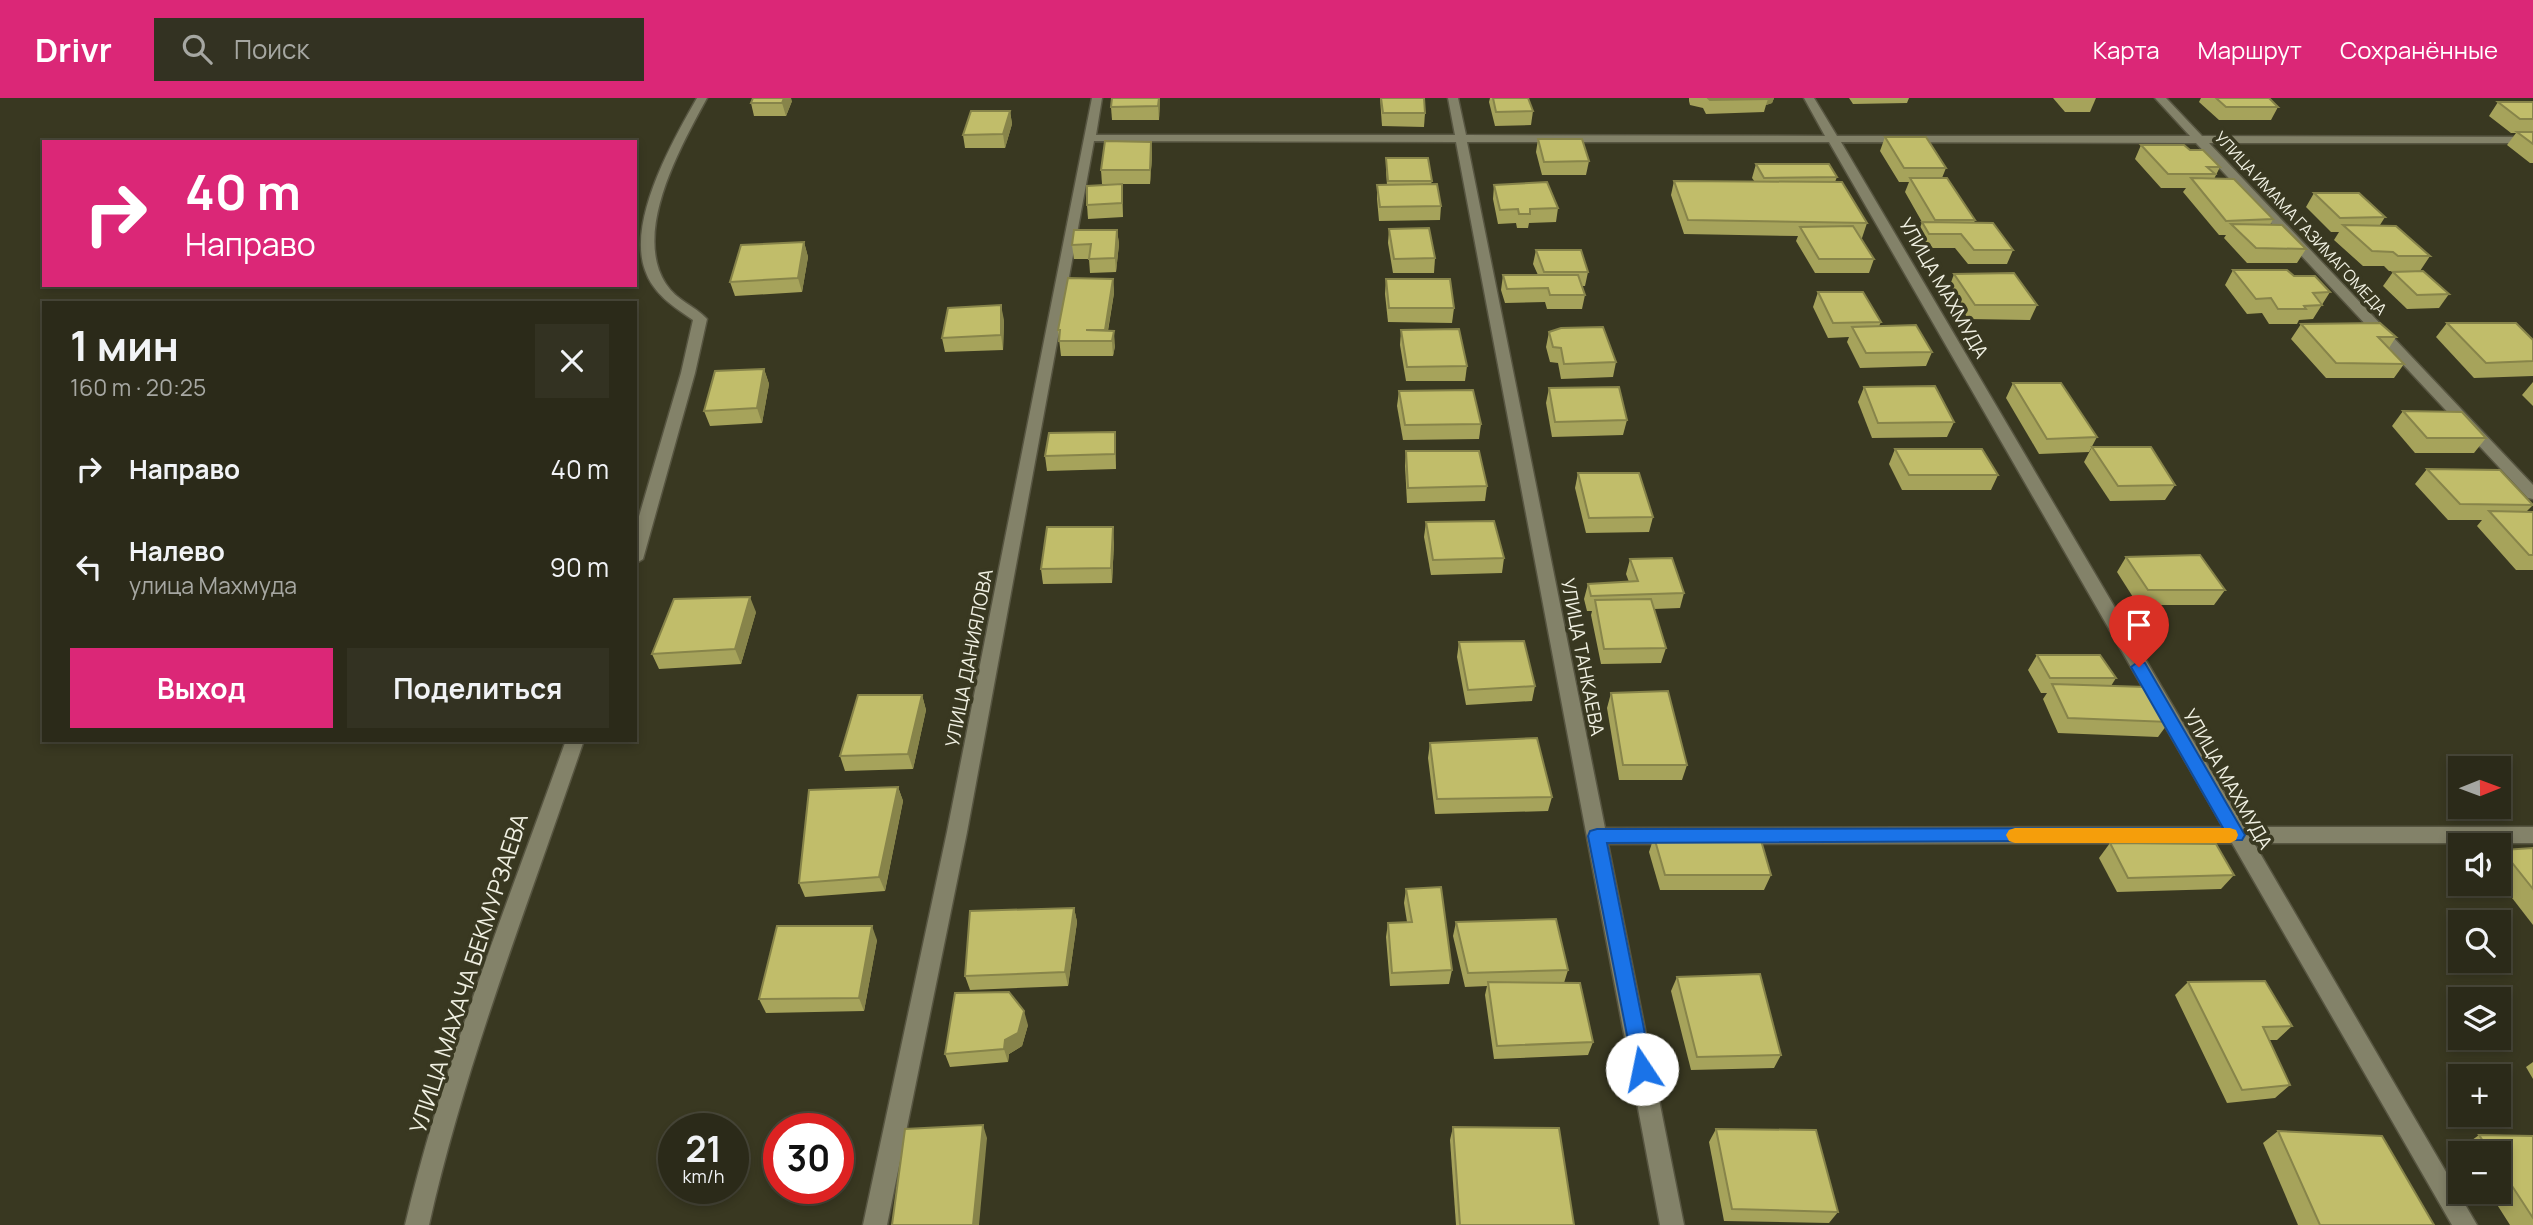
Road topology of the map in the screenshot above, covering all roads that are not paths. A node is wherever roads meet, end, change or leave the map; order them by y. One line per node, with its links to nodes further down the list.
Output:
1 (702, 98): 12 (street)
2 (1097, 98): 6 (street, УЛИЦА ДАНИЯЛОВА)
3 (1453, 98): 7 (street, УЛИЦА ТАНКАЕВА)
4 (1809, 98): 8 (street, УЛИЦА МАХМУДА)
5 (2160, 98): 9 (street, УЛИЦА ИМАМА ГАЗИМАГОМЕДА)
6 (1090, 138): 7 (street); 18 (street, УЛИЦА ДАНИЯЛОВА)
7 (1460, 138): 8 (street); 16 (street, УЛИЦА ТАНКАЕВА)
8 (1833, 139): 9 (street); 14 (street, УЛИЦА МАХМУДА)
9 (2198, 139): 10 (street); 11 (street, УЛИЦА ИМАМА ГАЗИМАГОМЕДА)
10 (2533, 140)
11 (2533, 494)
12 (637, 552)
13 (574, 742): 17 (street, УЛИЦА МАХАЧА БЕКМУРЗАЕВА)
14 (2236, 835): 15 (street); 16 (street); 20 (street, УЛИЦА МАХМУДА)
15 (2533, 835)
16 (1597, 836): 19 (street, УЛИЦА ТАНКАЕВА)
17 (416, 1225)
18 (874, 1225)
19 (1672, 1225)
20 (2465, 1225)

